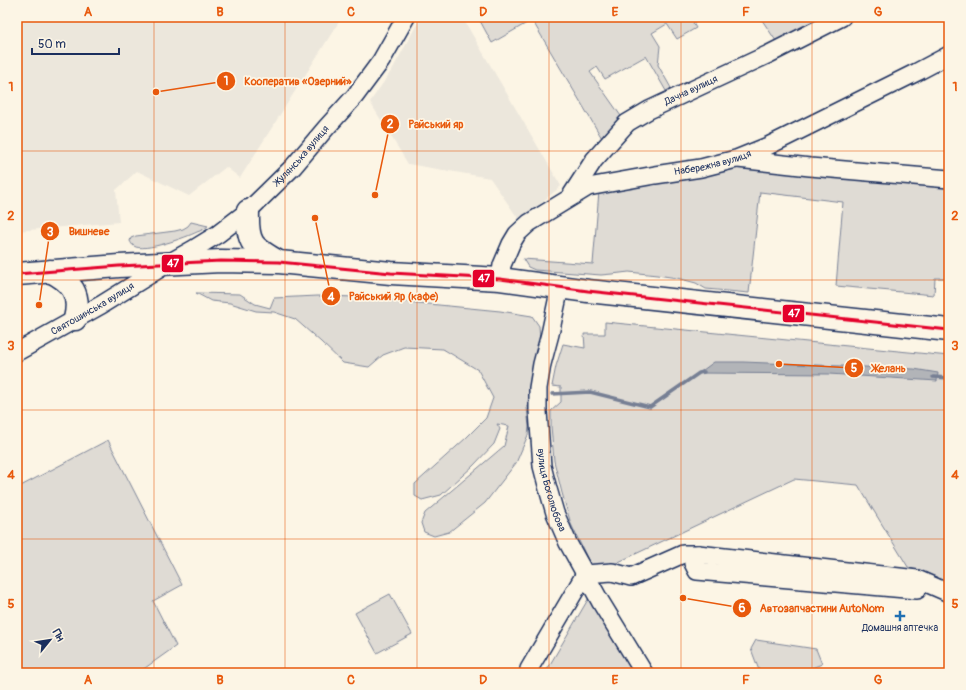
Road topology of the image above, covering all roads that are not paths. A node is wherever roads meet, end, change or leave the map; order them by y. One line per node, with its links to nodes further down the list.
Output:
1 (406, 17): 7 (street, Жулянська вулиця)
2 (842, 17): 6 (street, Дачна вулиця)
3 (949, 55): 4 (street, Набережна вулиця)
4 (736, 159): 5 (street); 6 (street, Набережна вулиця)
5 (949, 179)
6 (569, 199): 12 (street, Набережна вулиця)
7 (248, 211): 8 (main road); 9 (street, Жулянська вулиця)
8 (279, 262): 9 (main road); 12 (main road)
9 (167, 264): 10 (main road); 14 (street, Святошинська вулиця)
10 (50, 271): 11 (main road); 14 (main road)
11 (17, 274)
12 (500, 279): 13 (main road)
13 (560, 288): 15 (main road); 17 (street, вулиця Боголюбова)
14 (75, 319): 16 (street, Святошинська вулиця)
15 (949, 330)
16 (17, 352)
17 (585, 574): 18 (street); 19 (street); 20 (street, вулиця Боголюбова)
18 (949, 593)
19 (530, 671)
20 (644, 673)

